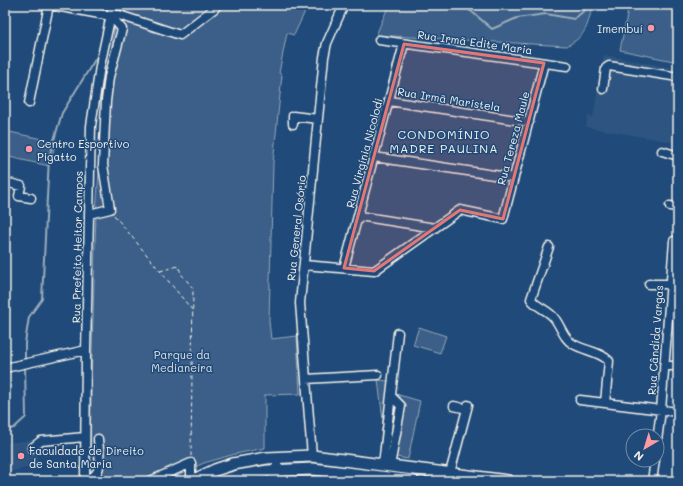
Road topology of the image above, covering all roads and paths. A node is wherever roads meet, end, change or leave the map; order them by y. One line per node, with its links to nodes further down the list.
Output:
1 (50, 5): 6 (street); 14 (street)
2 (113, 5): 6 (street)
3 (116, 5): 6 (street)
4 (344, 5): 15 (street, Rua General Osório)
5 (215, 8): 6 (street)
6 (110, 18): 24 (street); 25 (street, Rua Prefeito Heitor Campos)
7 (379, 40): 8 (street, Rua Irmã Edite Maria)
8 (404, 44): 9 (street, Rua Irmã Edite Maria); 13 (street, Rua Virgínia Nicolodi)
9 (544, 63): 10 (street, Rua Irmã Edite Maria); 16 (street, Rua Tereza Maule)
10 (567, 66)
11 (678, 77): 12 (street)
12 (602, 89)
13 (389, 101): 16 (street, Rua Irmã Maristela); 20 (street, Rua Virgínia Nicolodi)
14 (29, 103)
15 (318, 119): 17 (street); 30 (street, Rua General Osório)
16 (529, 122): 21 (street, Rua Tereza Maule)
17 (293, 124)
18 (662, 151): 19 (street)
19 (678, 156)
20 (374, 157): 21 (street); 26 (street, Rua Virgínia Nicolodi)
21 (514, 178): 27 (street, Rua Tereza Maule)
22 (5, 182): 23 (street)
23 (31, 198)
24 (110, 210): 25 (street); 32 (path)
25 (88, 214): 37 (street, Rua Prefeito Heitor Campos)
26 (358, 216): 27 (street); 31 (street, Rua Virgínia Nicolodi)
27 (435, 228): 31 (street)
28 (674, 241): 34 (street, Rua Cândida Vargas)
29 (550, 247): 44 (street)
30 (304, 265): 31 (street); 42 (street, Rua General Osório)
31 (344, 268)
32 (160, 271): 35 (path); 35 (path)
33 (649, 284): 34 (street)
34 (674, 284): 38 (street, Rua Cândida Vargas)
35 (193, 311): 54 (path)
36 (398, 333): 55 (street)
37 (86, 350): 40 (street); 49 (street, Rua Prefeito Heitor Campos)
38 (664, 366): 39 (street); 46 (street, Rua Cândida Vargas)
39 (678, 366)
40 (5, 368)
41 (378, 375): 42 (street)
42 (306, 379): 52 (street, Rua General Osório)
43 (580, 400): 44 (street)
44 (605, 403): 46 (street)
45 (454, 406): 59 (street)
46 (661, 410): 47 (street); 48 (street, Rua Cândida Vargas)
47 (678, 412)
48 (659, 428)
49 (85, 437): 51 (street); 61 (street, Rua Prefeito Heitor Campos)
50 (98, 439): 61 (street)
51 (32, 448)
52 (312, 456): 53 (main road); 55 (main road); 57 (main road)
53 (277, 457): 58 (street); 63 (main road)
54 (191, 463): 62 (street); 63 (street)
55 (387, 465): 59 (main road)
56 (654, 468): 68 (street)
57 (313, 469): 58 (main road); 66 (main road)
58 (277, 470): 64 (main road); 65 (street)
59 (452, 476): 60 (main road)
60 (511, 479): 67 (path)
61 (84, 480)
62 (150, 481)
63 (191, 481)
64 (221, 481)
65 (272, 481)
66 (413, 481)
67 (544, 481)
68 (652, 481)

